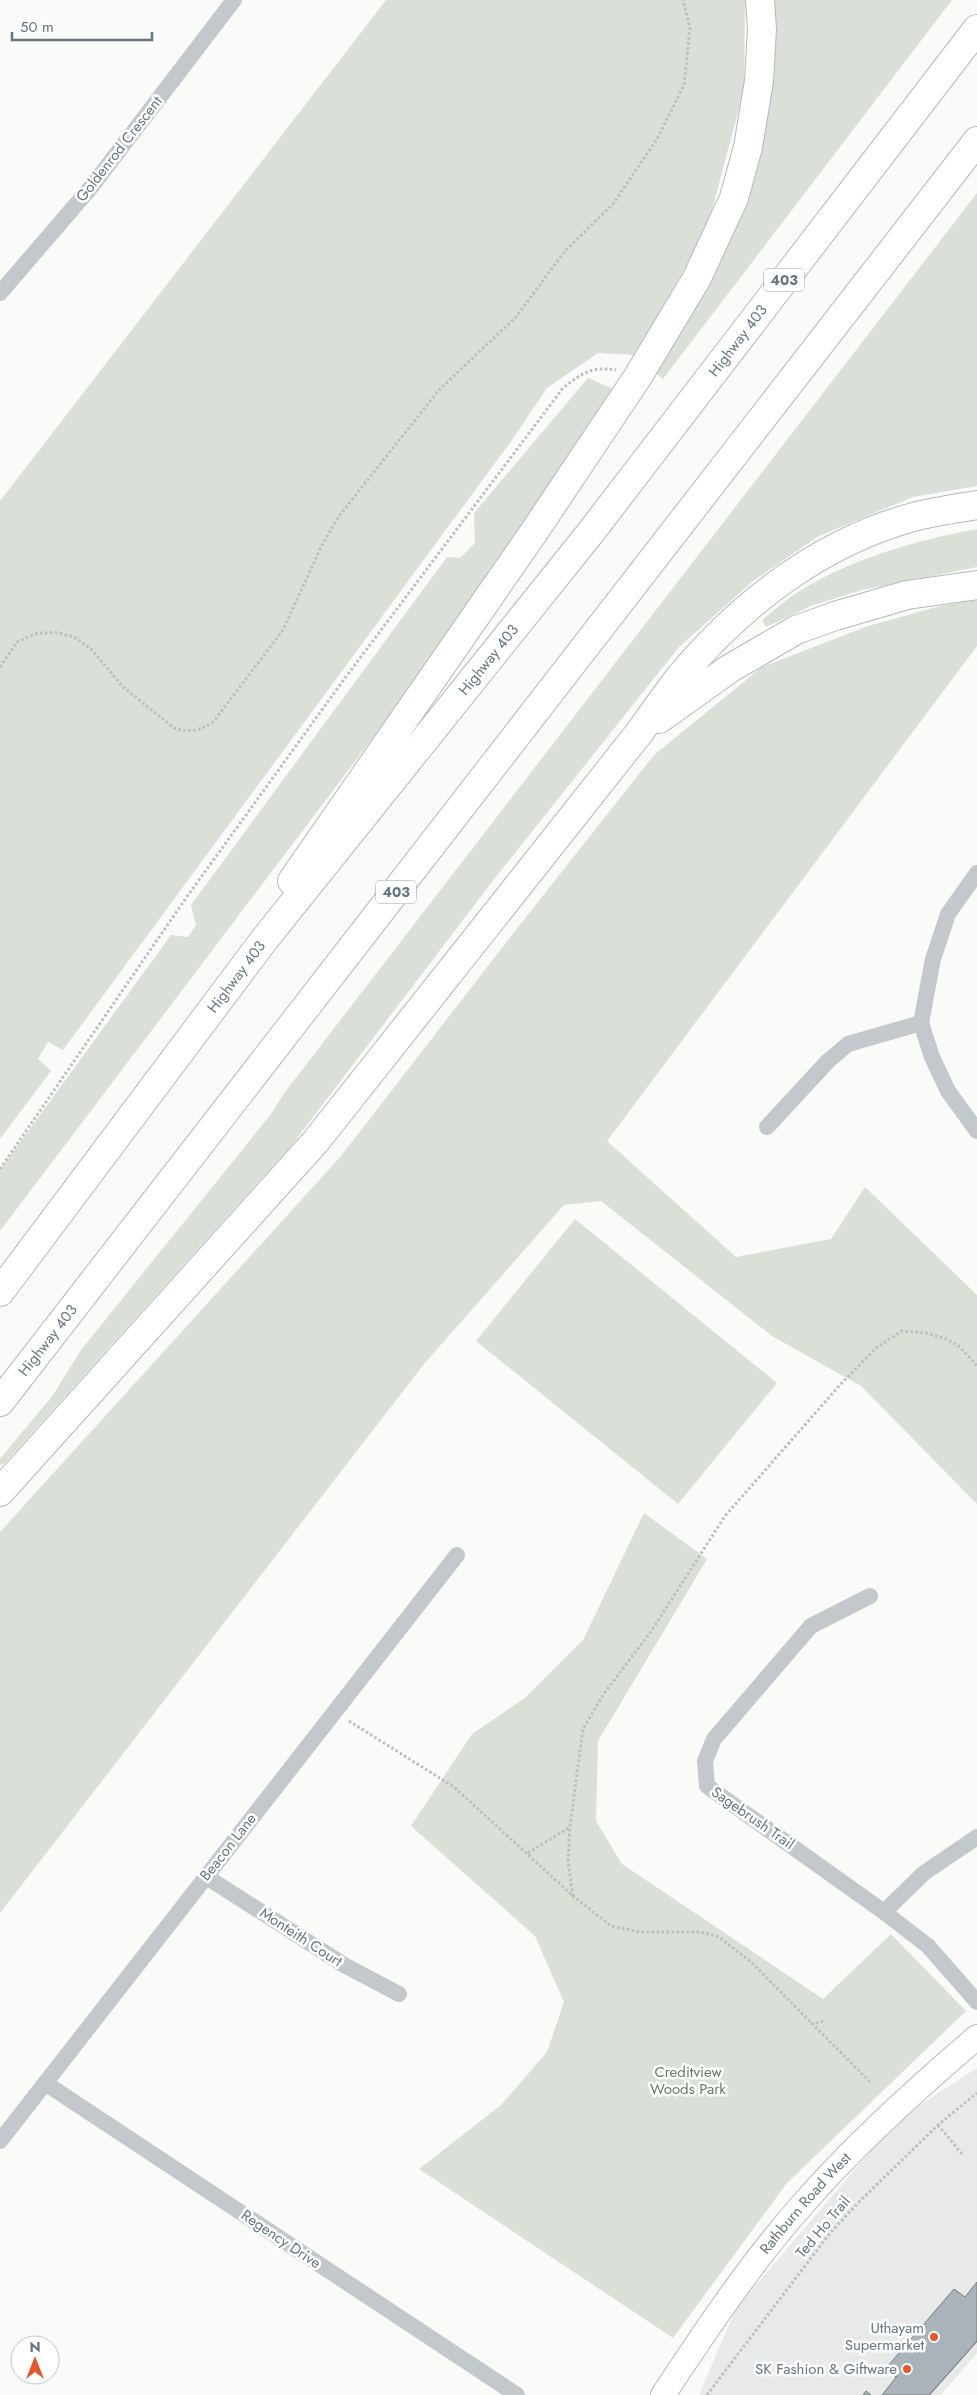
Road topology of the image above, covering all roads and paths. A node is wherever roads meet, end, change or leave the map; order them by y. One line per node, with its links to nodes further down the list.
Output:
1 (234, 0): 6 (street, Goldenrod Crescent)
2 (683, 0): 10 (path)
3 (760, 0): 7 (highway)
4 (977, 29): 13 (highway, Highway 403 / 403)
5 (977, 141): 20 (highway, Highway 403 / 403)
6 (0, 293)
7 (637, 378): 13 (highway); 17 (path)
8 (977, 505): 11 (highway)
9 (977, 585): 11 (highway)
10 (0, 667)
11 (639, 733): 21 (highway)
12 (977, 873): 14 (street)
13 (264, 940): 18 (highway, Highway 403 / 403)
14 (921, 1023): 15 (street); 16 (street)
15 (767, 1127)
16 (977, 1131)
17 (0, 1169)
18 (0, 1292)
19 (977, 1366): 25 (path)
20 (0, 1402)
21 (0, 1492)
22 (457, 1555): 24 (street, Beacon Lane)
23 (870, 1596): 30 (street, Sagebrush Trail)
24 (333, 1714): 27 (path); 28 (street, Beacon Lane)
25 (570, 1826): 27 (path); 29 (path)
26 (977, 1837): 30 (street)
27 (528, 1853): 29 (path)
28 (205, 1876): 31 (street, Monteith Court); 36 (street, Beacon Lane)
29 (573, 1896): 34 (path)
30 (884, 1912): 32 (street, Sagebrush Trail)
31 (399, 1994)
32 (977, 2002)
33 (825, 2021): 34 (path)
34 (810, 2024): 37 (path)
35 (977, 2037): 43 (street, Rathburn Road West)
36 (45, 2083): 40 (street, Beacon Lane); 42 (street, Regency Drive)
37 (872, 2084)
38 (977, 2093): 39 (path, Ted Ho Trail)
39 (938, 2125): 41 (path); 44 (path, Ted Ho Trail)
40 (0, 2140)
41 (962, 2154)
42 (517, 2395)
43 (663, 2395)
44 (707, 2395)

